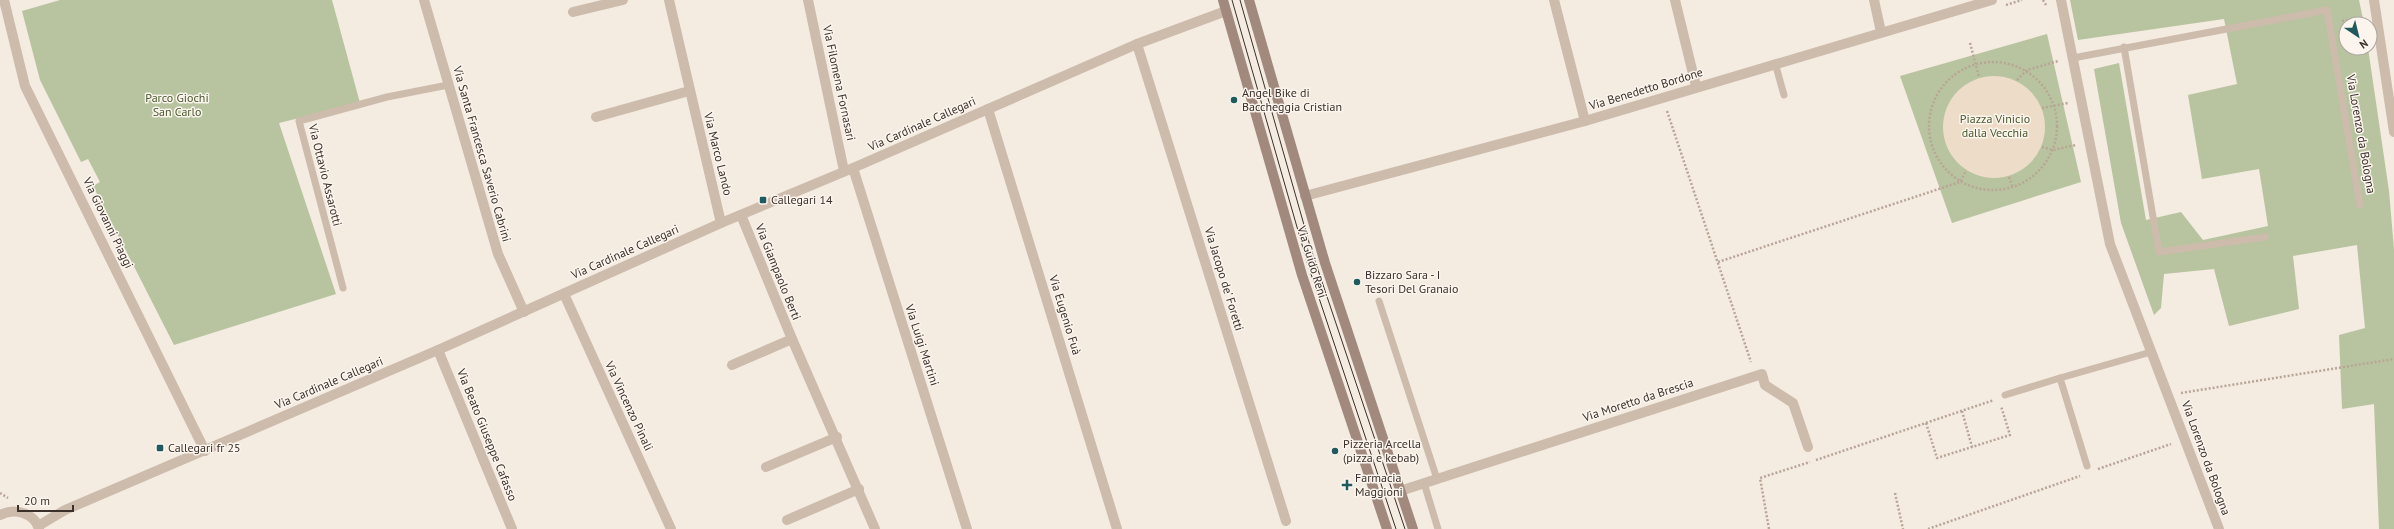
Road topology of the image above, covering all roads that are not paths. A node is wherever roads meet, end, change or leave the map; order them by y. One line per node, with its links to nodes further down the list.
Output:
1 (4, 0): 47 (street, Via Giovanni Piaggi)
2 (424, 0): 21 (street, Via Santa Francesca Saverio Cabrini)
3 (623, 0): 15 (street)
4 (669, 0): 23 (street, Via Marco Lando)
5 (808, 0): 29 (street, Via Filomena Fornasari)
6 (1223, 0): 14 (street, Via Guido Reni)
7 (1249, 0): 30 (street, Via Guido Reni)
8 (1554, 0): 27 (street)
9 (1675, 0): 22 (street)
10 (1874, 0): 16 (street)
11 (1992, 0): 16 (street, Via Benedetto Bordone)
12 (2061, 0): 19 (street, Via Lorenzo da Bologna)
13 (2374, 0): 28 (street)
14 (1226, 11): 17 (street, Via Cardinale Callegari); 63 (street, Via Guido Reni)
15 (573, 12)
16 (1882, 32): 20 (street, Via Benedetto Bordone)
17 (1137, 44): 25 (street, Via Cardinale Callegari); 56 (street, Via Jacopo de' Foretti)
18 (2124, 47): 19 (lane, Via Lorenzo da Bologna); 31 (lane, Via Lorenzo da Bologna); 34 (lane)
19 (2073, 58): 41 (street, Via Lorenzo da Bologna)
20 (1775, 64): 22 (street, Via Benedetto Bordone); 24 (lane)
21 (448, 85): 35 (lane, Via Ottavio Assarotti); 38 (street, Via Santa Francesca Saverio Cabrini)
22 (1696, 86): 27 (street, Via Benedetto Bordone)
23 (689, 91): 26 (street); 33 (street, Via Marco Lando)
24 (1784, 95)
25 (988, 109): 29 (street, Via Cardinale Callegari); 62 (street, Via Eugenio Fuà)
26 (596, 117)
27 (1585, 121): 30 (street, Via Benedetto Bordone)
28 (2394, 132)
29 (849, 170): 32 (street, Via Cardinale Callegari); 61 (street, Via Luigi Martini)
30 (1305, 196): 53 (street, Via Guido Reni)
31 (2360, 205)
32 (741, 215): 33 (street, Via Cardinale Callegari); 39 (street, Via Giampaolo Berti)
33 (721, 223): 36 (street, Via Cardinale Callegari)
34 (2265, 237)
35 (343, 288)
36 (564, 294): 38 (street, Via Cardinale Callegari); 59 (street, Via Vincenzo Pinali)
37 (1379, 301): 50 (lane)
38 (524, 312): 40 (street, Via Cardinale Callegari)
39 (792, 339): 42 (street, Via Giampaolo Berti); 45 (street, Via Giampaolo Berti)
40 (438, 350): 47 (street, Via Cardinale Callegari); 58 (street, Via Beato Giuseppe Cafasso)
41 (2151, 352): 43 (lane); 66 (street, Via Lorenzo da Bologna)
42 (732, 365)
43 (2060, 378): 44 (lane); 49 (lane)
44 (2005, 395)
45 (836, 437): 48 (street); 52 (street, Via Giampaolo Berti)
46 (1808, 447): 50 (street, Via Moretto da Brescia)
47 (205, 451): 57 (street, Via Cardinale Callegari)
48 (766, 467)
49 (2087, 470)
50 (1437, 479): 51 (street, Via Moretto da Brescia)
51 (1424, 483): 53 (street, Via Moretto da Brescia); 65 (lane)
52 (859, 489): 55 (street); 60 (street, Via Giampaolo Berti)
53 (1400, 491): 64 (street, Via Guido Reni)
54 (0, 515): 57 (street, Via Cardinale Callegari)
55 (787, 520)
56 (1286, 521)
57 (38, 527)
58 (512, 529)
59 (671, 529)
60 (875, 529)
61 (967, 529)
62 (1117, 529)
63 (1387, 529)
64 (1413, 529)
65 (1438, 529)
66 (2219, 529)

